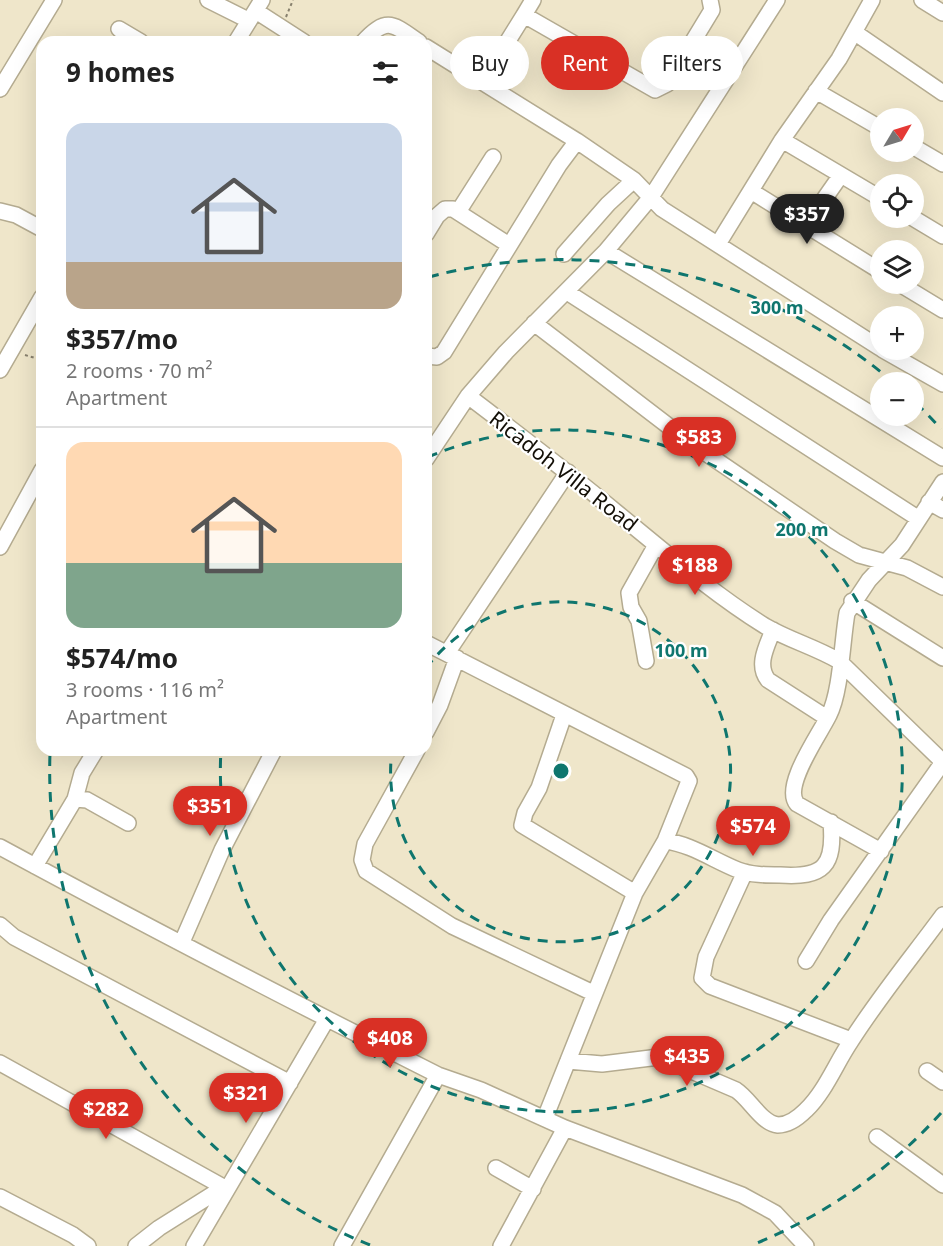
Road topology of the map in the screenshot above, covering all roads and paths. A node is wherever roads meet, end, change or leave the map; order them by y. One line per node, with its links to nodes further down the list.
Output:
1 (54, 0): 21 (street)
2 (208, 0): 8 (street)
3 (533, 0): 10 (street)
4 (710, 0): 10 (street)
5 (777, 0): 35 (street)
6 (872, 0): 12 (street)
7 (922, 0): 9 (street)
8 (256, 10): 14 (street); 15 (street)
9 (943, 13)
10 (524, 15): 18 (street)
11 (119, 29): 13 (street)
12 (854, 32): 23 (street); 24 (street)
13 (131, 36)
14 (240, 36)
15 (295, 36)
16 (368, 36): 17 (street)
17 (411, 36)
18 (511, 36)
19 (432, 51): 20 (street)
20 (450, 61)
21 (0, 89)
22 (497, 90): 27 (street)
23 (816, 91): 25 (street); 26 (street)
24 (943, 93)
25 (870, 122)
26 (782, 140): 31 (street); 33 (street)
27 (577, 141): 32 (street); 44 (street)
28 (924, 153): 30 (street)
29 (493, 157): 37 (street)
30 (943, 164)
31 (841, 175): 34 (street); 39 (street)
32 (634, 180): 35 (street); 46 (street)
33 (751, 191): 39 (street); 43 (street)
34 (870, 192)
35 (651, 197): 43 (street); 45 (street)
36 (0, 211): 41 (street)
37 (458, 212): 38 (street); 44 (street)
38 (432, 224)
39 (806, 225): 47 (street)
40 (924, 225): 42 (street)
41 (36, 226)
42 (943, 236)
43 (718, 244): 53 (street)
44 (509, 245): 54 (street)
45 (606, 251): 48 (street); 60 (street)
46 (564, 254)
47 (870, 265)
48 (567, 292): 52 (street); 65 (street)
49 (917, 294): 51 (street)
50 (36, 307): 56 (street)
51 (943, 310)
52 (534, 323): 58 (street); 68 (street)
53 (870, 341)
54 (432, 357)
55 (901, 360): 57 (street)
56 (0, 370)
57 (943, 384)
58 (468, 396): 59 (street); 61 (street, Ricadoh Villa Road)
59 (432, 450)
60 (943, 458)
61 (568, 472): 66 (street, Ricadoh Villa Road); 73 (street)
62 (36, 482): 67 (street)
63 (943, 482): 64 (street)
64 (936, 506): 65 (street)
65 (919, 519): 68 (street)
66 (656, 545): 71 (street, Ricadoh Villa Road); 76 (street)
67 (0, 547)
68 (887, 562): 69 (street); 70 (street)
69 (943, 587)
70 (852, 601): 74 (street); 75 (street)
71 (773, 630): 75 (street, Ricadoh Villa Road); 78 (street)
72 (432, 646): 73 (street)
73 (452, 656): 77 (street); 79 (street)
74 (943, 658)
75 (839, 661): 78 (street); 83 (street, Ricadoh Villa Road)
76 (646, 662)
77 (564, 715): 87 (street); 92 (street)
78 (827, 718): 85 (street)
79 (432, 720)
80 (92, 756): 84 (street)
81 (271, 756): 95 (street)
82 (414, 756): 97 (street)
83 (943, 762): 89 (street)
84 (75, 799): 86 (street); 90 (street)
85 (831, 822): 89 (street); 91 (street)
86 (128, 823)
87 (664, 841): 91 (street); 92 (street)
88 (0, 847): 90 (street)
89 (880, 851): 96 (street)
90 (35, 866): 95 (street)
91 (745, 872): 99 (street)
92 (635, 894): 97 (street)
93 (943, 915): 99 (street)
94 (0, 925): 105 (street)
95 (182, 942): 98 (street)
96 (806, 961)
97 (593, 993): 100 (street)
98 (327, 1019): 103 (street); 105 (street)
99 (851, 1040): 100 (street)
100 (568, 1061): 106 (street)
101 (0, 1063): 111 (street)
102 (927, 1071): 104 (street)
103 (438, 1075): 106 (street); 117 (street)
104 (943, 1082)
105 (290, 1083): 111 (street)
106 (545, 1118): 107 (street)
107 (565, 1128): 112 (street); 119 (street)
108 (877, 1137): 110 (street)
109 (496, 1168): 112 (street)
110 (943, 1185)
111 (225, 1188): 115 (street); 116 (street)
112 (533, 1189): 118 (street)
113 (0, 1197): 114 (street)
114 (88, 1246)
115 (135, 1246)
116 (194, 1246)
117 (342, 1246)
118 (501, 1246)
119 (806, 1246)

